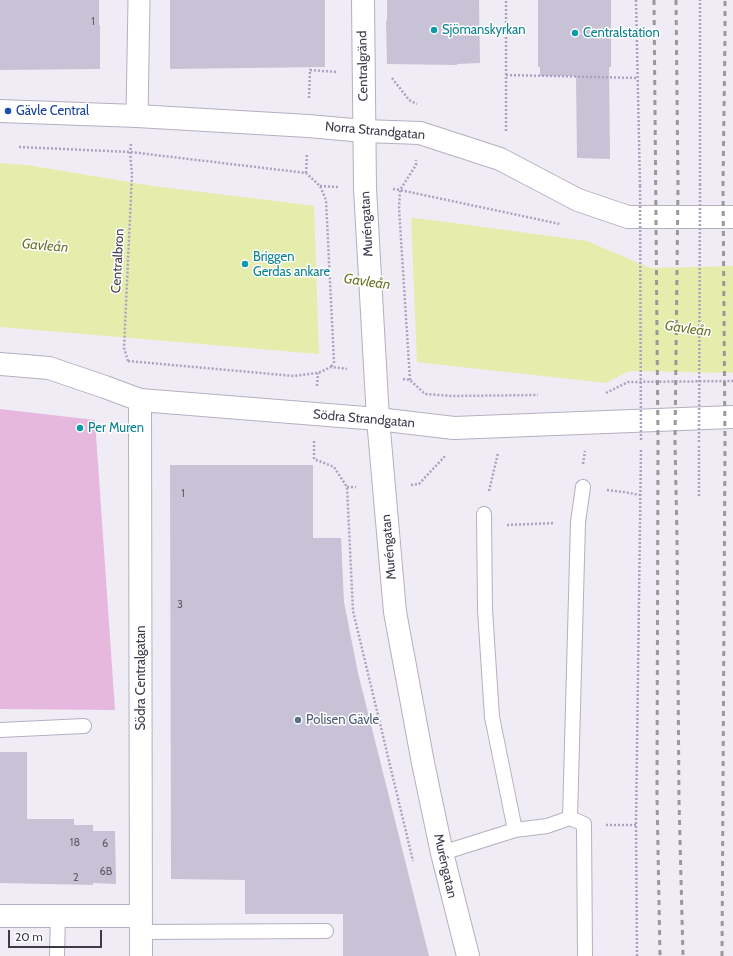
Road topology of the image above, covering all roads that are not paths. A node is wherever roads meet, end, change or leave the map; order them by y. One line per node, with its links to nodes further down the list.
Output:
1 (139, 0): 4 (street)
2 (363, 0): 5 (street, Centralgränd)
3 (0, 111): 4 (street, Norra Strandgatan)
4 (137, 116): 5 (street, Norra Strandgatan)
5 (364, 131): 6 (street, Norra Strandgatan); 10 (street, Muréngatan)
6 (733, 217)
7 (0, 364): 8 (street, Södra Strandgatan)
8 (140, 400): 10 (street, Södra Strandgatan); 20 (street, Södra Centralgatan)
9 (733, 417): 10 (street, Södra Strandgatan)
10 (378, 419): 17 (street, Muréngatan)
11 (583, 487): 15 (lane)
12 (484, 520): 16 (lane)
13 (84, 726): 14 (lane)
14 (0, 730)
15 (570, 818): 16 (lane); 25 (lane)
16 (514, 830): 17 (lane)
17 (442, 853): 24 (street, Muréngatan)
18 (0, 916): 19 (street)
19 (58, 916): 20 (street); 22 (lane)
20 (141, 924): 21 (lane); 23 (street, Södra Centralgatan)
21 (326, 931)
22 (57, 956)
23 (141, 956)
24 (468, 956)
25 (585, 956)

